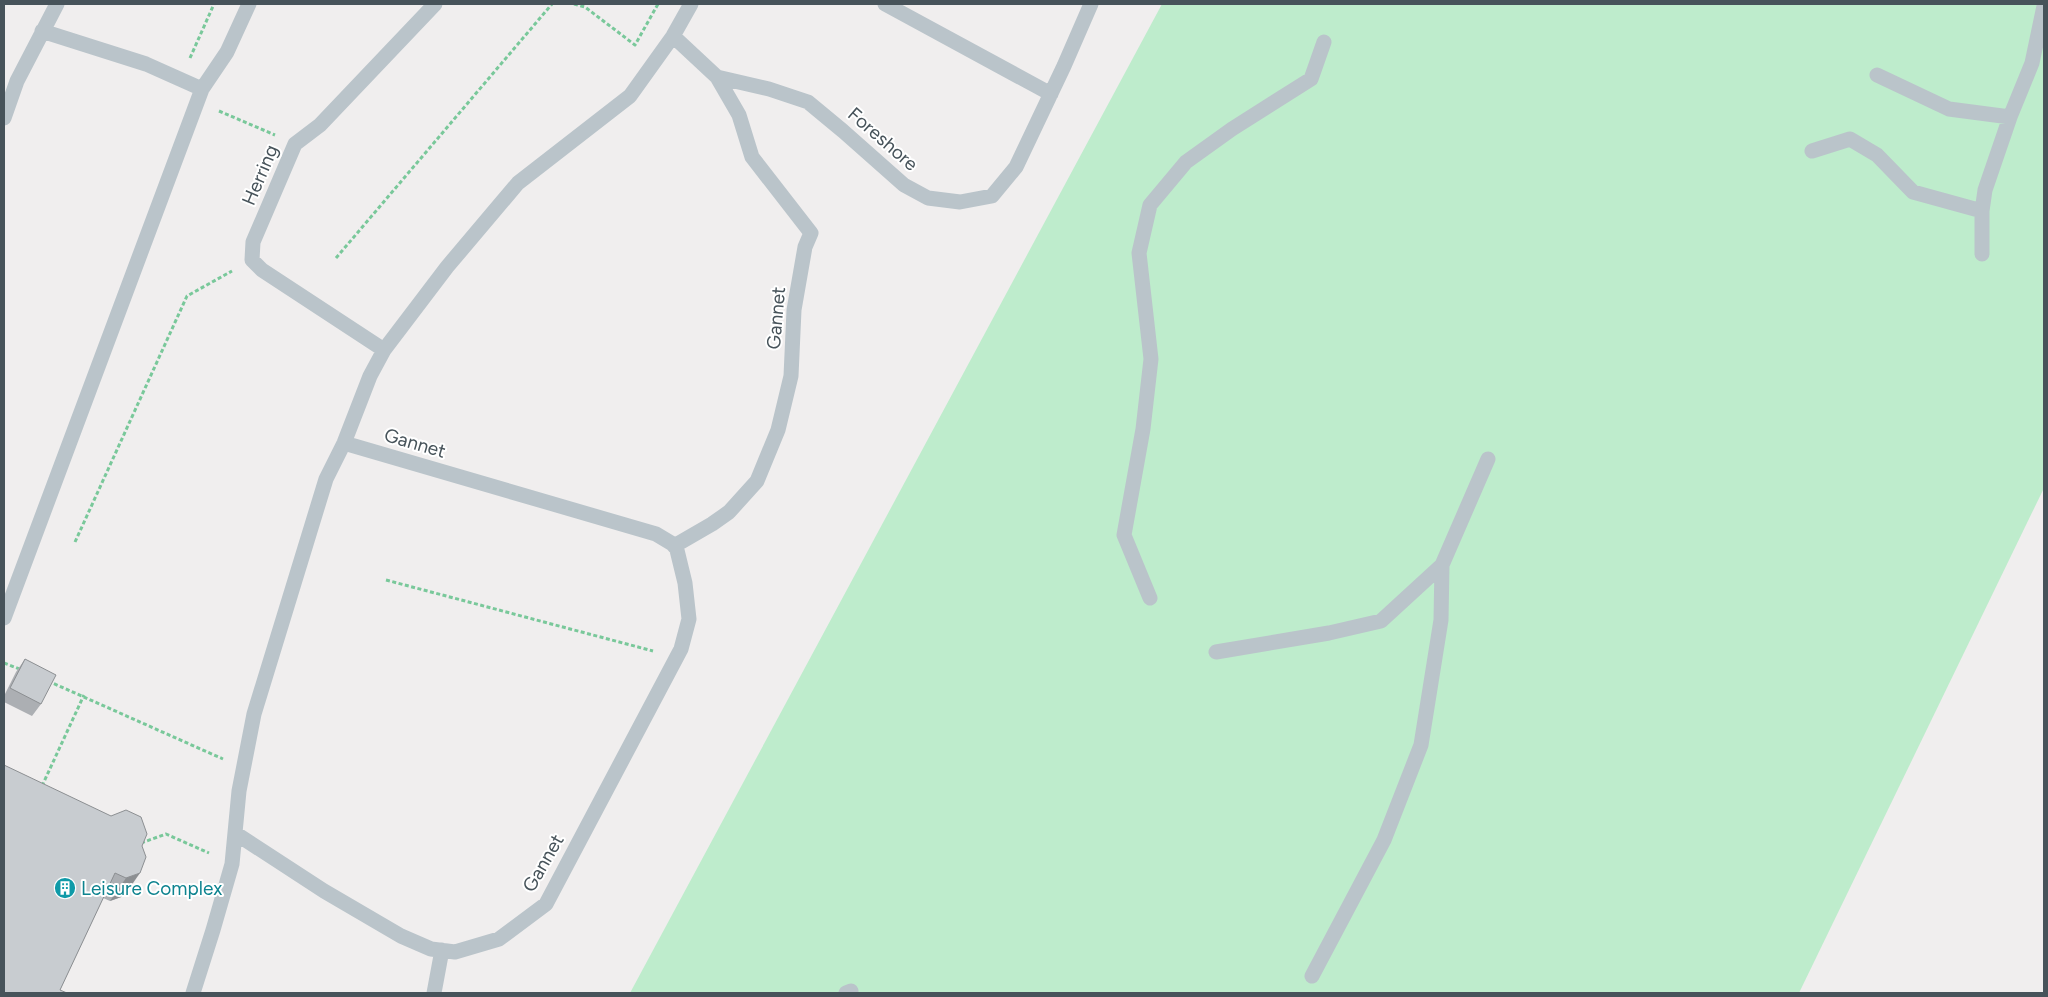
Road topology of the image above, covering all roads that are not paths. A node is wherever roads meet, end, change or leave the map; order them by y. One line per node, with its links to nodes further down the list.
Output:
1 (57, 4): 8 (lane)
2 (249, 4): 14 (lane)
3 (435, 4): 20 (lane, Herring)
4 (691, 4): 9 (lane)
5 (885, 4): 13 (lane)
6 (1091, 4): 13 (lane, Foreshore)
7 (2044, 6): 15 (lane)
8 (42, 30): 14 (lane); 16 (lane)
9 (674, 36): 11 (lane); 20 (lane)
10 (1324, 42): 25 (lane)
11 (717, 76): 13 (lane, Foreshore); 23 (lane, Gannet)
12 (1877, 76): 15 (lane)
13 (1051, 94)
14 (200, 95): 26 (lane)
15 (2010, 116): 18 (lane)
16 (4, 118)
17 (1812, 151): 18 (lane)
18 (1982, 211): 19 (lane)
19 (1982, 254)
20 (384, 350): 21 (lane)
21 (344, 443): 23 (lane, Gannet); 28 (lane)
22 (1488, 458): 24 (lane)
23 (674, 546): 29 (lane, Gannet)
24 (1442, 566): 27 (lane); 30 (lane)
25 (1150, 598)
26 (4, 618)
27 (1216, 652)
28 (235, 833): 29 (lane, Gannet); 31 (lane)
29 (442, 950): 32 (lane)
30 (1312, 976)
31 (193, 993)
32 (434, 993)

